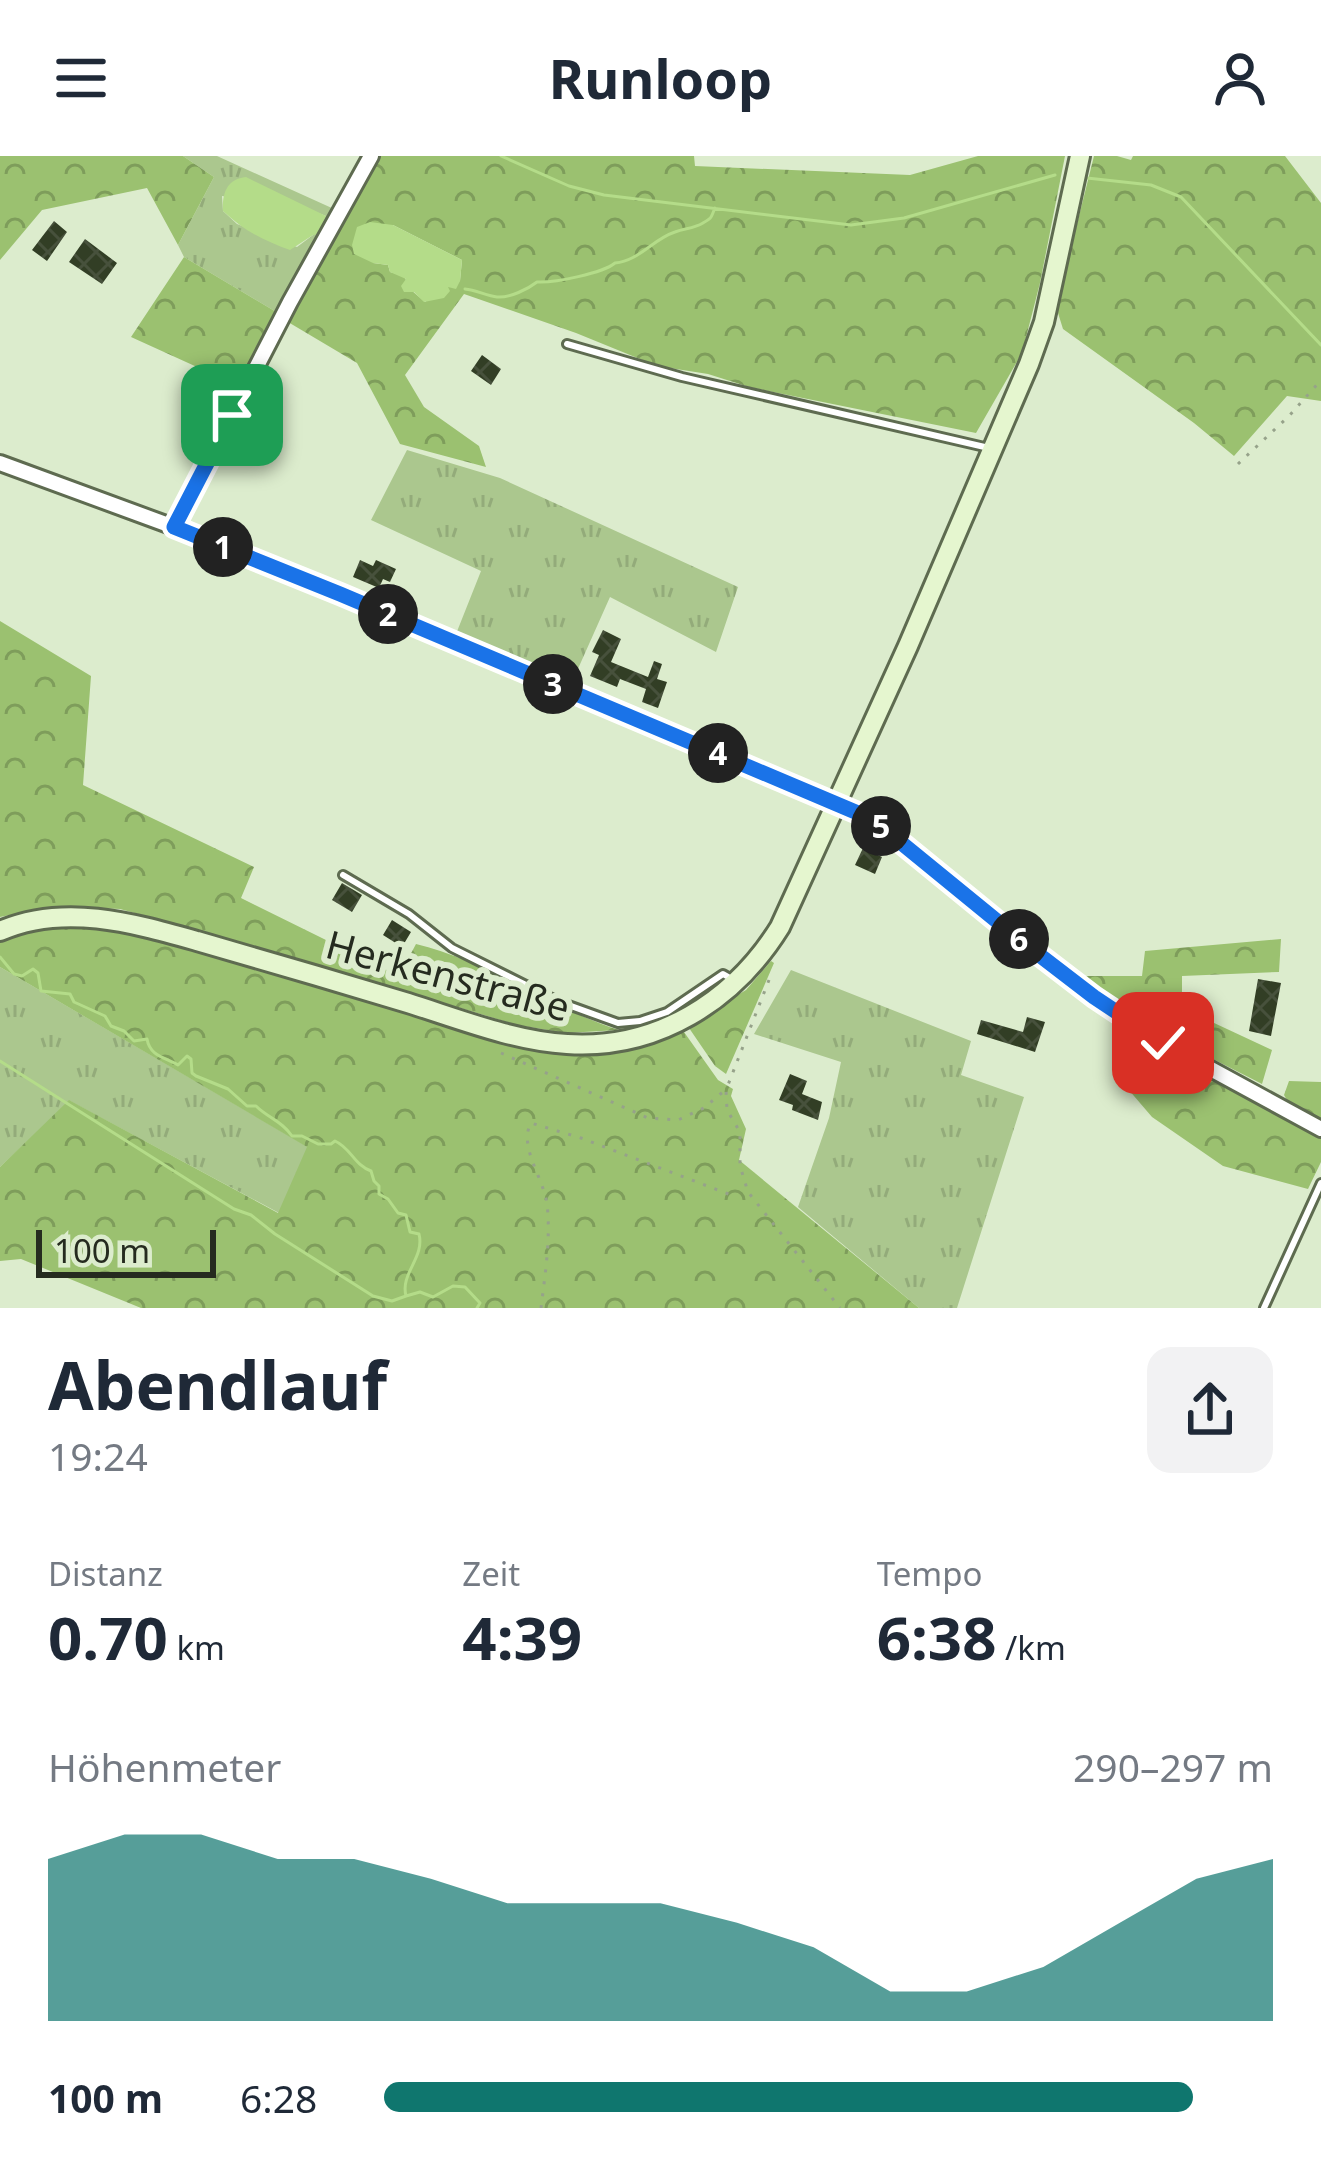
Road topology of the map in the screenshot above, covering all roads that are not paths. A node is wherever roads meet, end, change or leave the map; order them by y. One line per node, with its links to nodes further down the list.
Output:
1 (371, 156): 6 (street)
2 (1080, 156): 4 (main road, Herkenstraße)
3 (567, 344): 4 (lane)
4 (993, 449): 7 (main road, Herkenstraße)
5 (0, 463): 6 (street)
6 (174, 527): 7 (street)
7 (836, 803): 10 (main road, Herkenstraße); 11 (street)
8 (344, 875): 10 (lane)
9 (0, 931): 10 (main road, Herkenstraße)
10 (738, 982)
11 (1321, 1130)
12 (1321, 1183): 13 (lane)
13 (1264, 1308)

